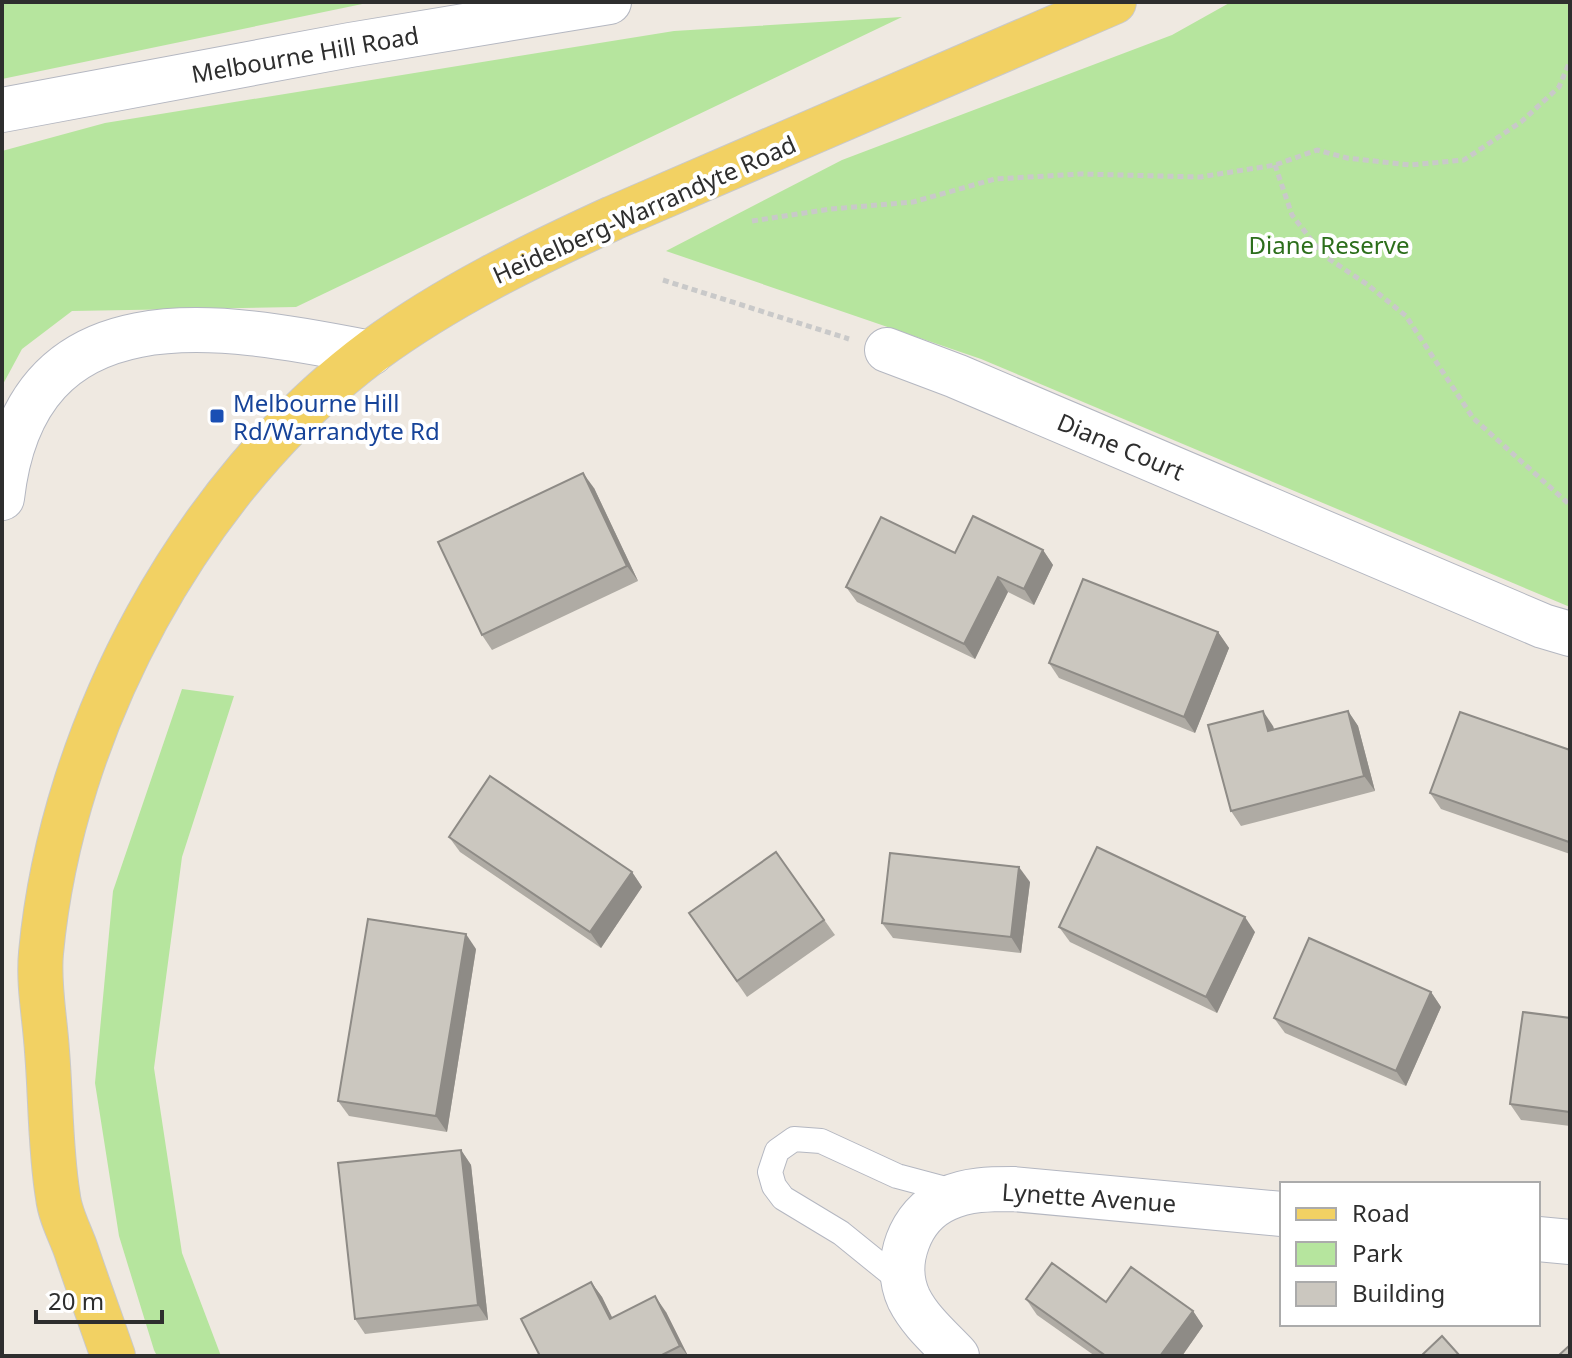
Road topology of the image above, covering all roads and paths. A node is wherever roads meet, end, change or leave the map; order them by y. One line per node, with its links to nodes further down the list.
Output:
1 (609, 2): 4 (street, Melbourne Hill Road)
2 (1114, 2): 9 (main road, Heidelberg-Warrandyte Road)
3 (1570, 61): 5 (path)
4 (2, 110)
5 (1275, 165): 6 (path); 11 (path)
6 (752, 221)
7 (663, 280): 8 (path)
8 (887, 350): 12 (street, Diane Court)
9 (371, 353): 10 (street); 18 (main road, Heidelberg-Warrandyte Road)
10 (2, 498)
11 (1570, 505)
12 (1570, 634)
13 (963, 1194): 14 (street, Lynette Avenue); 17 (street, Lynette Avenue); 17 (lane)
14 (1280, 1214)
15 (1540, 1239): 16 (street)
16 (1570, 1242)
17 (905, 1285): 19 (street)
18 (113, 1356)
19 (957, 1356)

